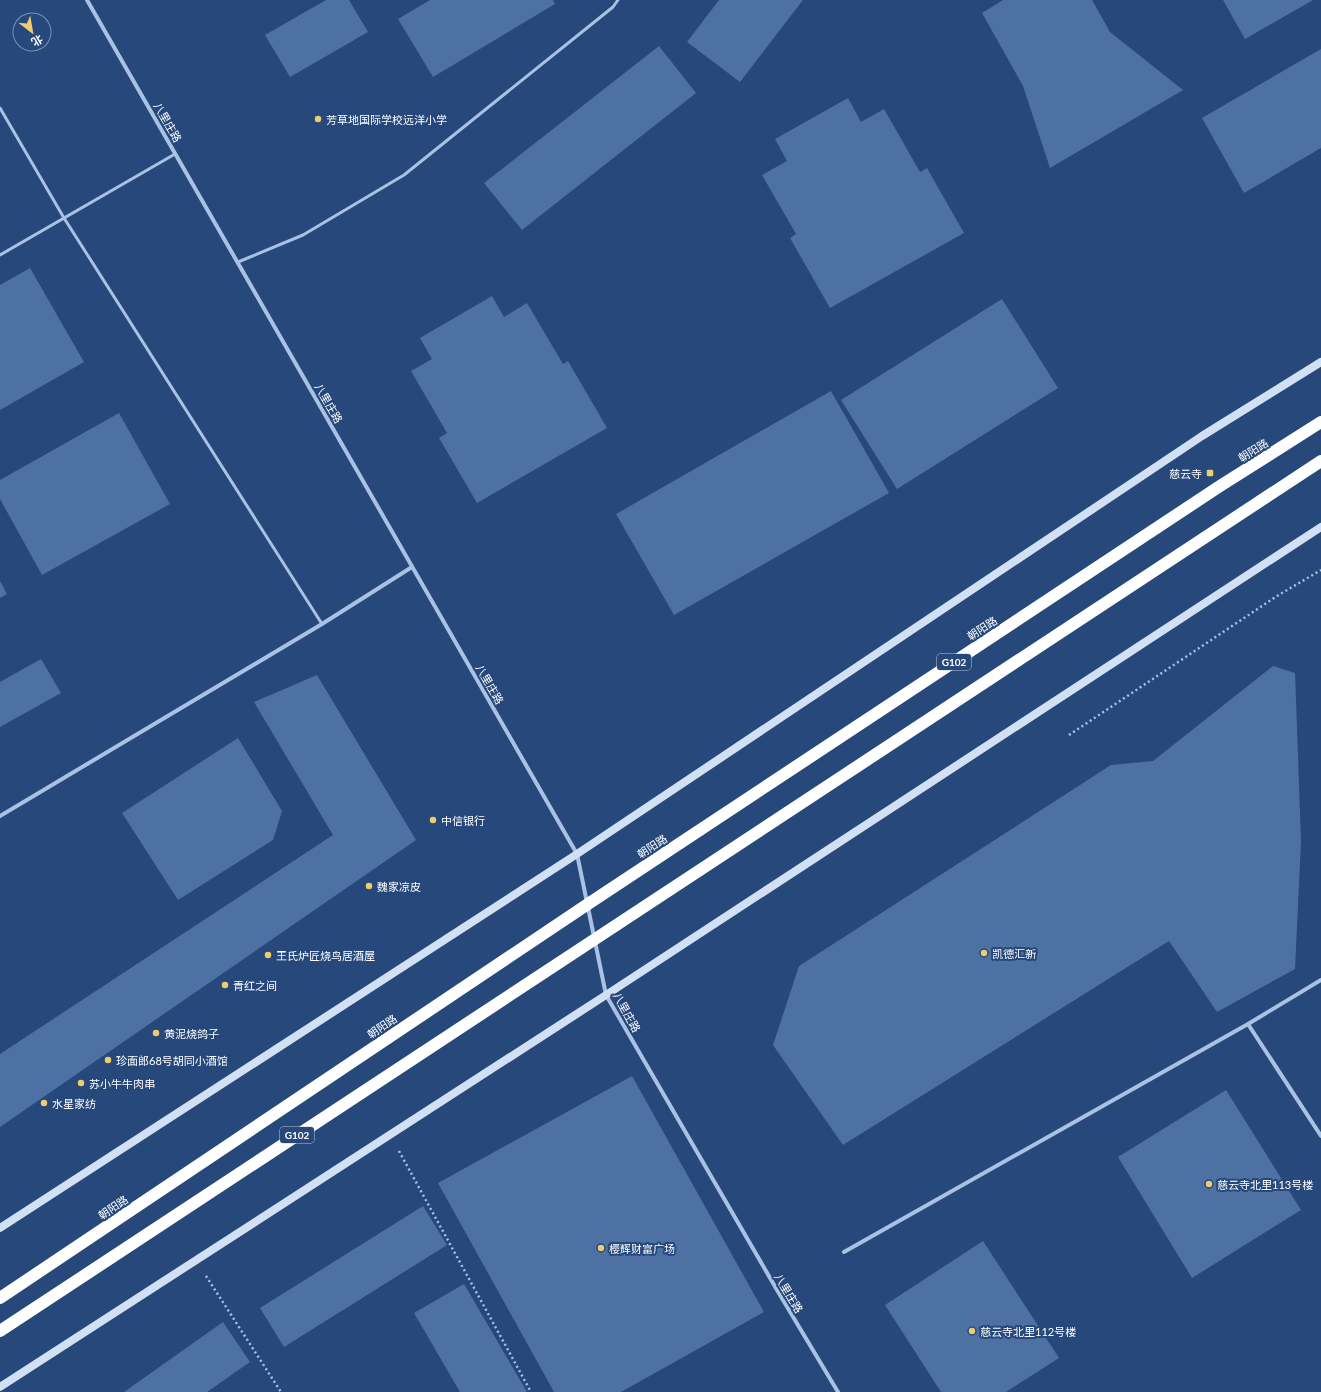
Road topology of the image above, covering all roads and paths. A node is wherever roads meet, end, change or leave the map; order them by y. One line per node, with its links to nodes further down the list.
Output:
1 (87, 0): 4 (street, 八里庄路)
2 (618, 0): 7 (lane)
3 (0, 108): 5 (lane)
4 (175, 154): 5 (lane); 7 (street, 八里庄路)
5 (64, 218): 6 (lane); 14 (lane)
6 (0, 255)
7 (238, 262): 12 (street, 八里庄路)
8 (1321, 362): 17 (street)
9 (1321, 422): 18 (highway, 朝阳路 / G102)
10 (1321, 461): 19 (highway, G102)
11 (1321, 527): 21 (street)
12 (412, 567): 14 (street); 17 (street, 八里庄路)
13 (1321, 570): 15 (path)
14 (322, 624): 16 (street)
15 (1069, 735)
16 (0, 816)
17 (577, 854): 18 (street, 八里庄路); 25 (street)
18 (588, 904): 19 (street, 八里庄路); 28 (highway, 朝阳路 / G102)
19 (595, 940): 21 (street, 八里庄路); 29 (highway, G102)
20 (1321, 980): 22 (street)
21 (606, 994): 23 (street); 33 (street, 八里庄路)
22 (1248, 1024): 24 (street); 26 (street)
23 (390, 1134): 27 (street); 32 (path)
24 (1321, 1136)
25 (0, 1228)
26 (844, 1252)
27 (196, 1260): 30 (street); 31 (path)
28 (0, 1298)
29 (0, 1331)
30 (0, 1387)
31 (281, 1392)
32 (531, 1392)
33 (838, 1392)

